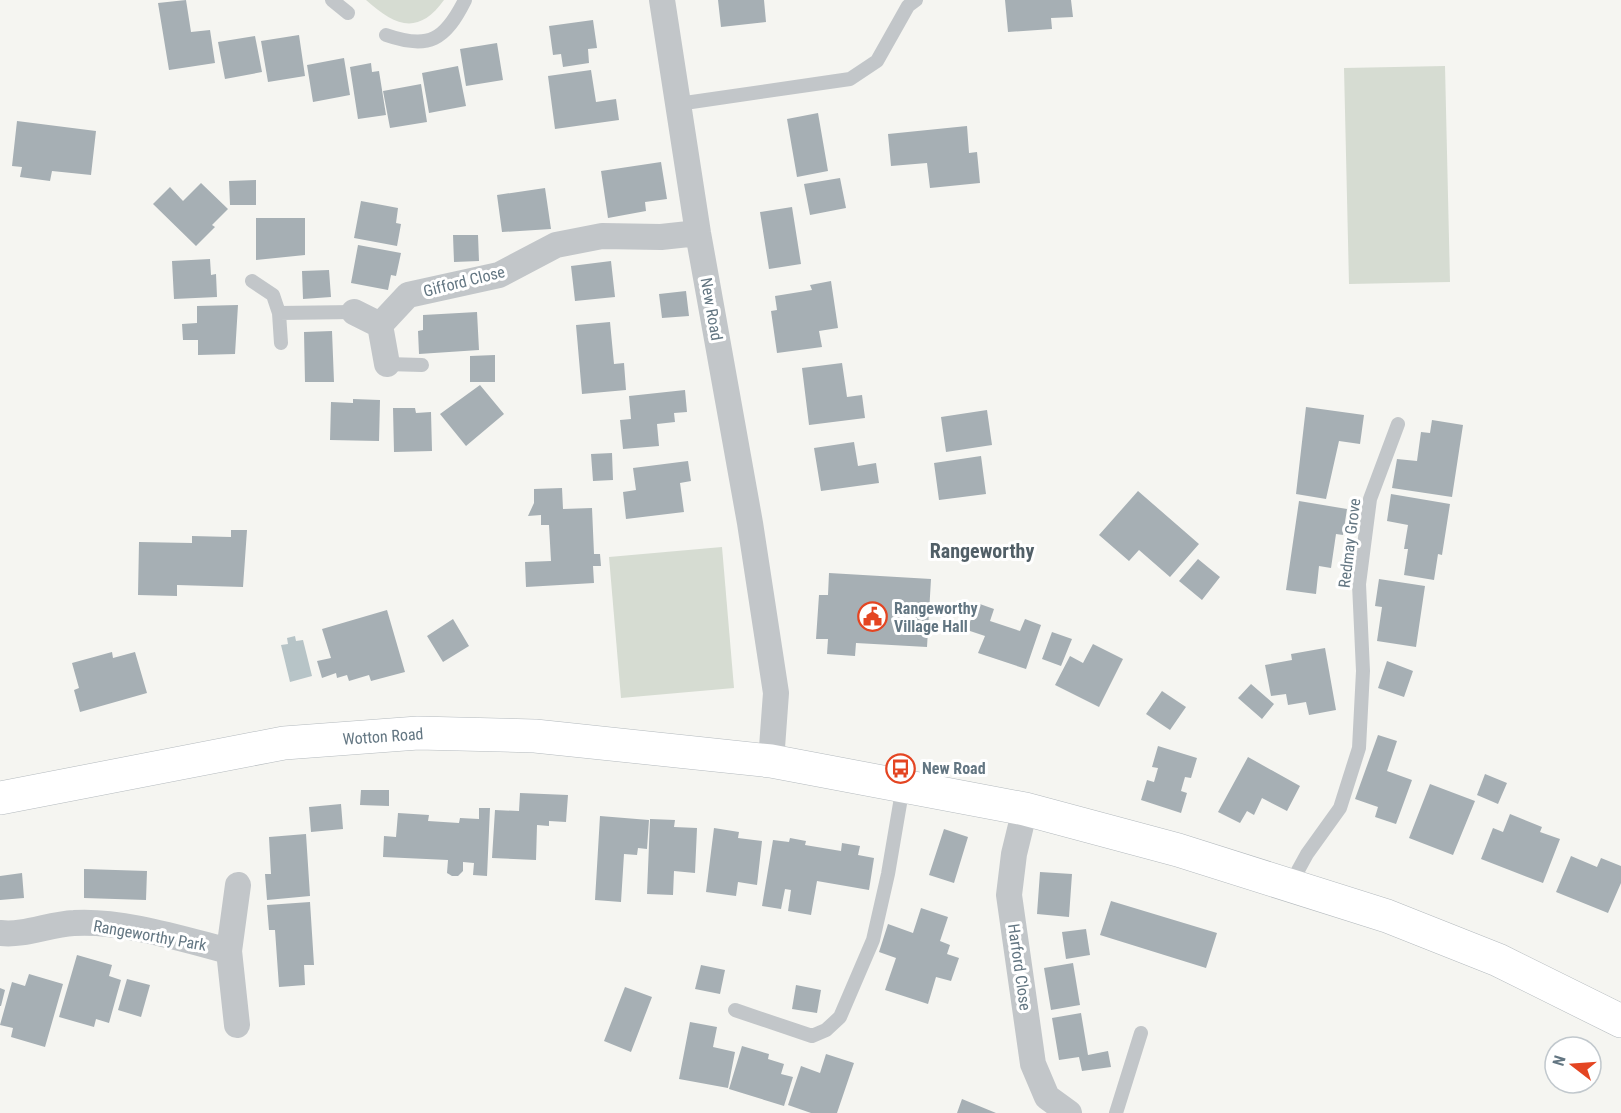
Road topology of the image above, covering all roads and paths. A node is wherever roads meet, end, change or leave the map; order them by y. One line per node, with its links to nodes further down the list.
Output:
1 (332, 0): 5 (lane)
2 (465, 0): 6 (lane)
3 (662, 0): 7 (street, New Road)
4 (916, 0): 7 (lane)
5 (348, 13)
6 (386, 35)
7 (678, 104): 8 (street, New Road)
8 (698, 233): 12 (street, Gifford Close); 17 (street, New Road)
9 (252, 281): 11 (lane)
10 (354, 312): 11 (lane); 12 (street)
11 (279, 313): 13 (lane)
12 (380, 325): 14 (street)
13 (281, 343)
14 (387, 364): 15 (lane)
15 (422, 365)
16 (1398, 424): 22 (lane, Redmay Grove)
17 (771, 760): 18 (main road, Wotton Road); 19 (main road, Wotton Road)
18 (903, 784): 20 (main road, Wotton Road); 25 (lane)
19 (0, 798)
20 (1025, 809): 22 (main road, Wotton Road); 29 (street, Harford Close)
21 (238, 885): 24 (street, Rangeworthy Park)
22 (1290, 885): 26 (main road, Wotton Road)
23 (0, 933): 24 (street, Rangeworthy Park)
24 (230, 951): 27 (street, Rangeworthy Park)
25 (735, 1010)
26 (1621, 1021)
27 (237, 1025)
28 (1140, 1033): 30 (lane)
29 (1069, 1113)
30 (1116, 1113)

